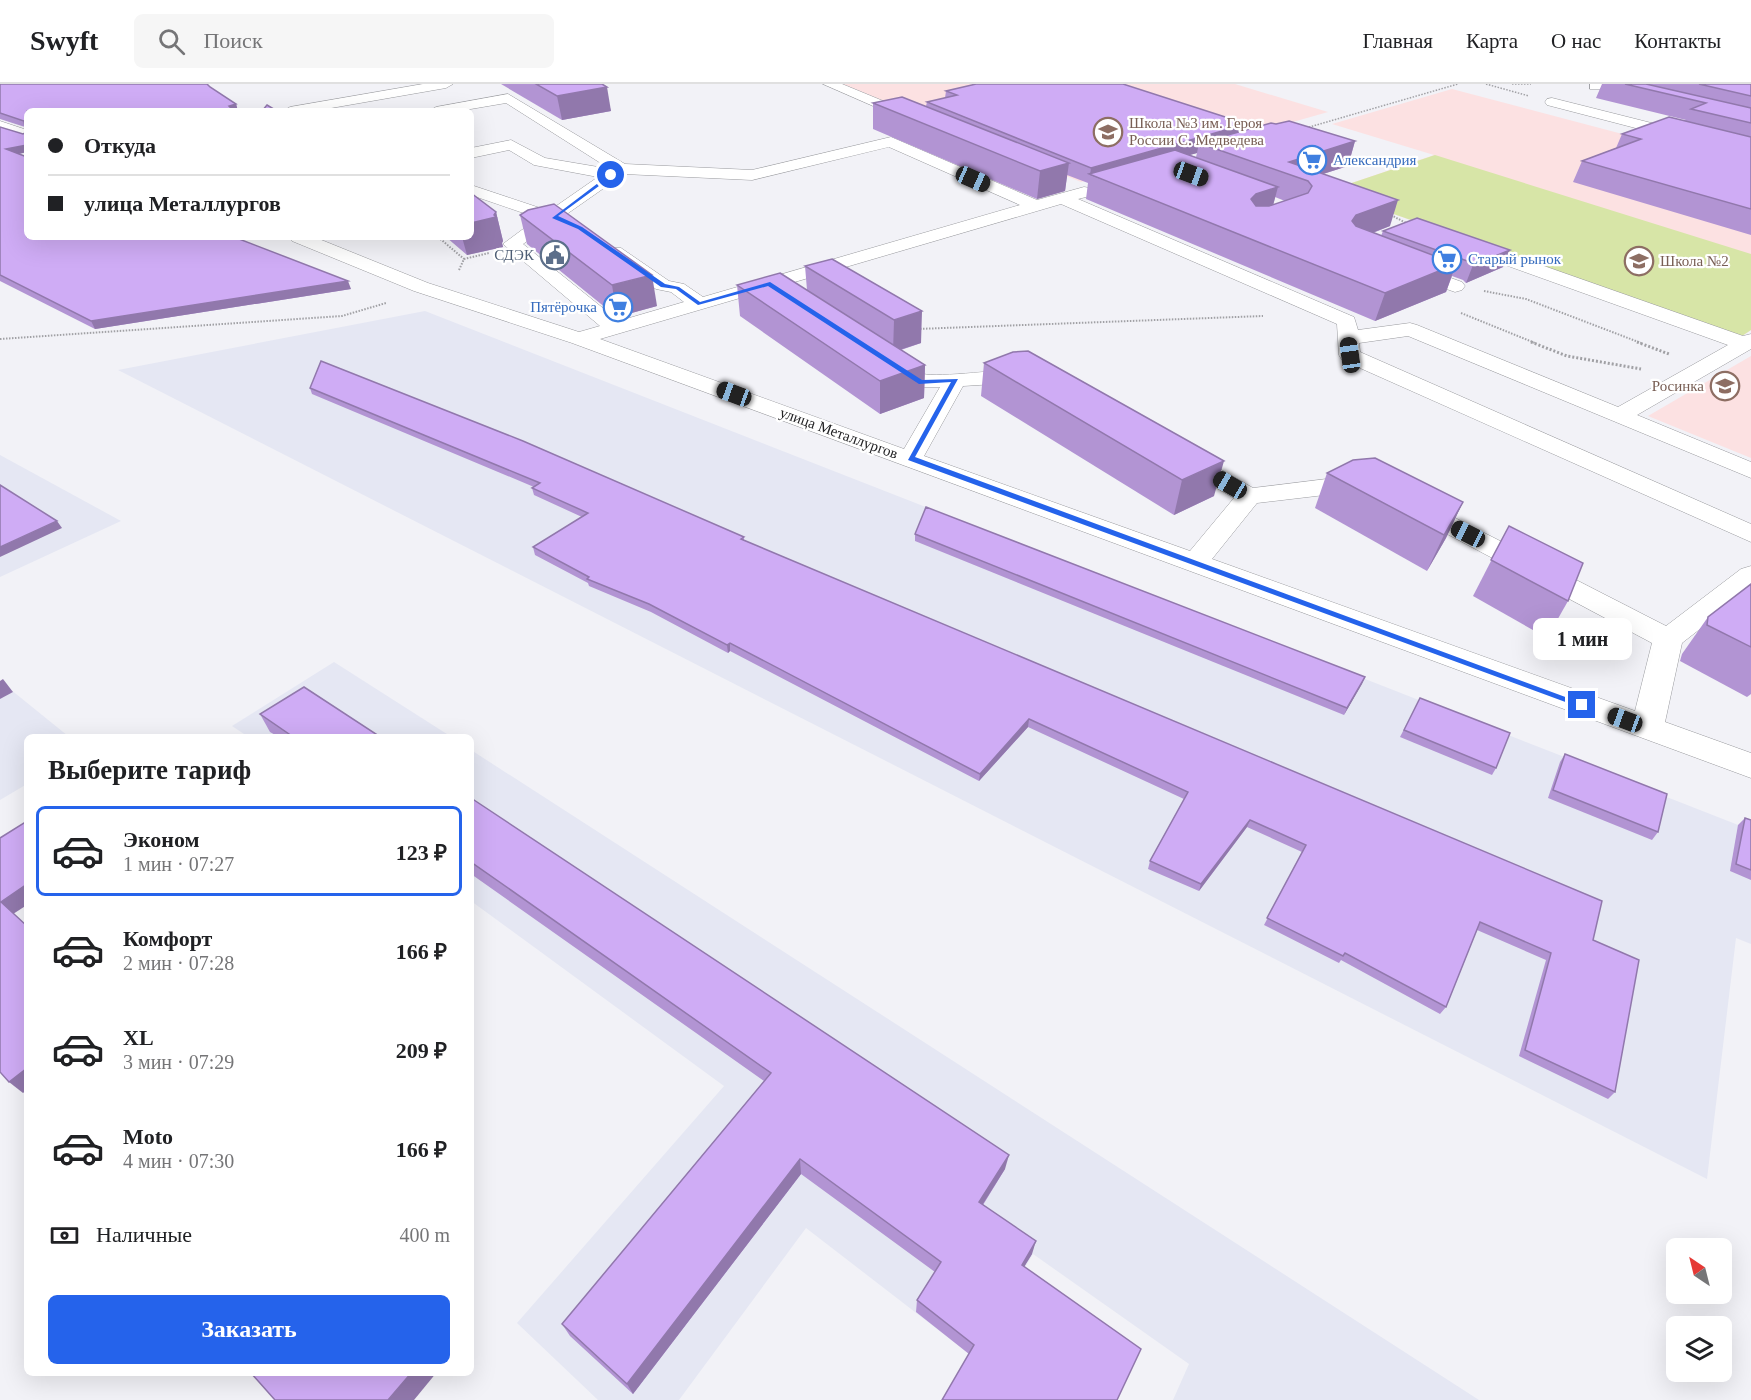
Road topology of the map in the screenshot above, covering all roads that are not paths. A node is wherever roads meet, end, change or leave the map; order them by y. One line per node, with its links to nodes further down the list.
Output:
1 (446, 84): 6 (street)
2 (830, 84): 8 (street)
3 (1598, 85): 4 (street)
4 (1617, 91)
5 (1552, 102): 12 (street)
6 (307, 108)
7 (453, 108): 14 (street)
8 (927, 124)
9 (0, 125): 10 (street)
10 (24, 134)
11 (476, 152): 13 (street); 14 (street)
12 (1751, 153)
13 (505, 164)
14 (616, 172): 18 (street); 19 (street)
15 (1064, 190): 16 (street); 18 (street); 29 (street)
16 (1092, 190)
17 (474, 191): 19 (street)
18 (1035, 206): 23 (street)
19 (554, 216): 26 (street); 27 (street)
20 (1411, 226): 30 (street)
21 (305, 240): 28 (street, улица Металлургов)
22 (1388, 261): 24 (street)
23 (768, 284): 25 (street); 26 (street)
24 (1455, 286)
25 (796, 302)
26 (700, 304): 27 (street)
27 (615, 328): 28 (street)
28 (579, 339): 36 (street, улица Металлургов)
29 (1348, 339): 34 (street); 39 (street)
30 (1748, 342): 34 (street)
31 (863, 345): 32 (street)
32 (955, 380): 33 (street); 36 (street)
33 (1047, 380)
34 (1619, 416): 37 (street)
35 (1158, 444): 38 (street)
36 (910, 458): 40 (street, улица Металлургов)
37 (1751, 471)
38 (1249, 496): 40 (street); 42 (street)
39 (1751, 534)
40 (1195, 562): 43 (street, улица Металлургов)
41 (1751, 575): 42 (street)
42 (1668, 639): 43 (street)
43 (1647, 728): 44 (street, улица Металлургов)
44 (1751, 766)

